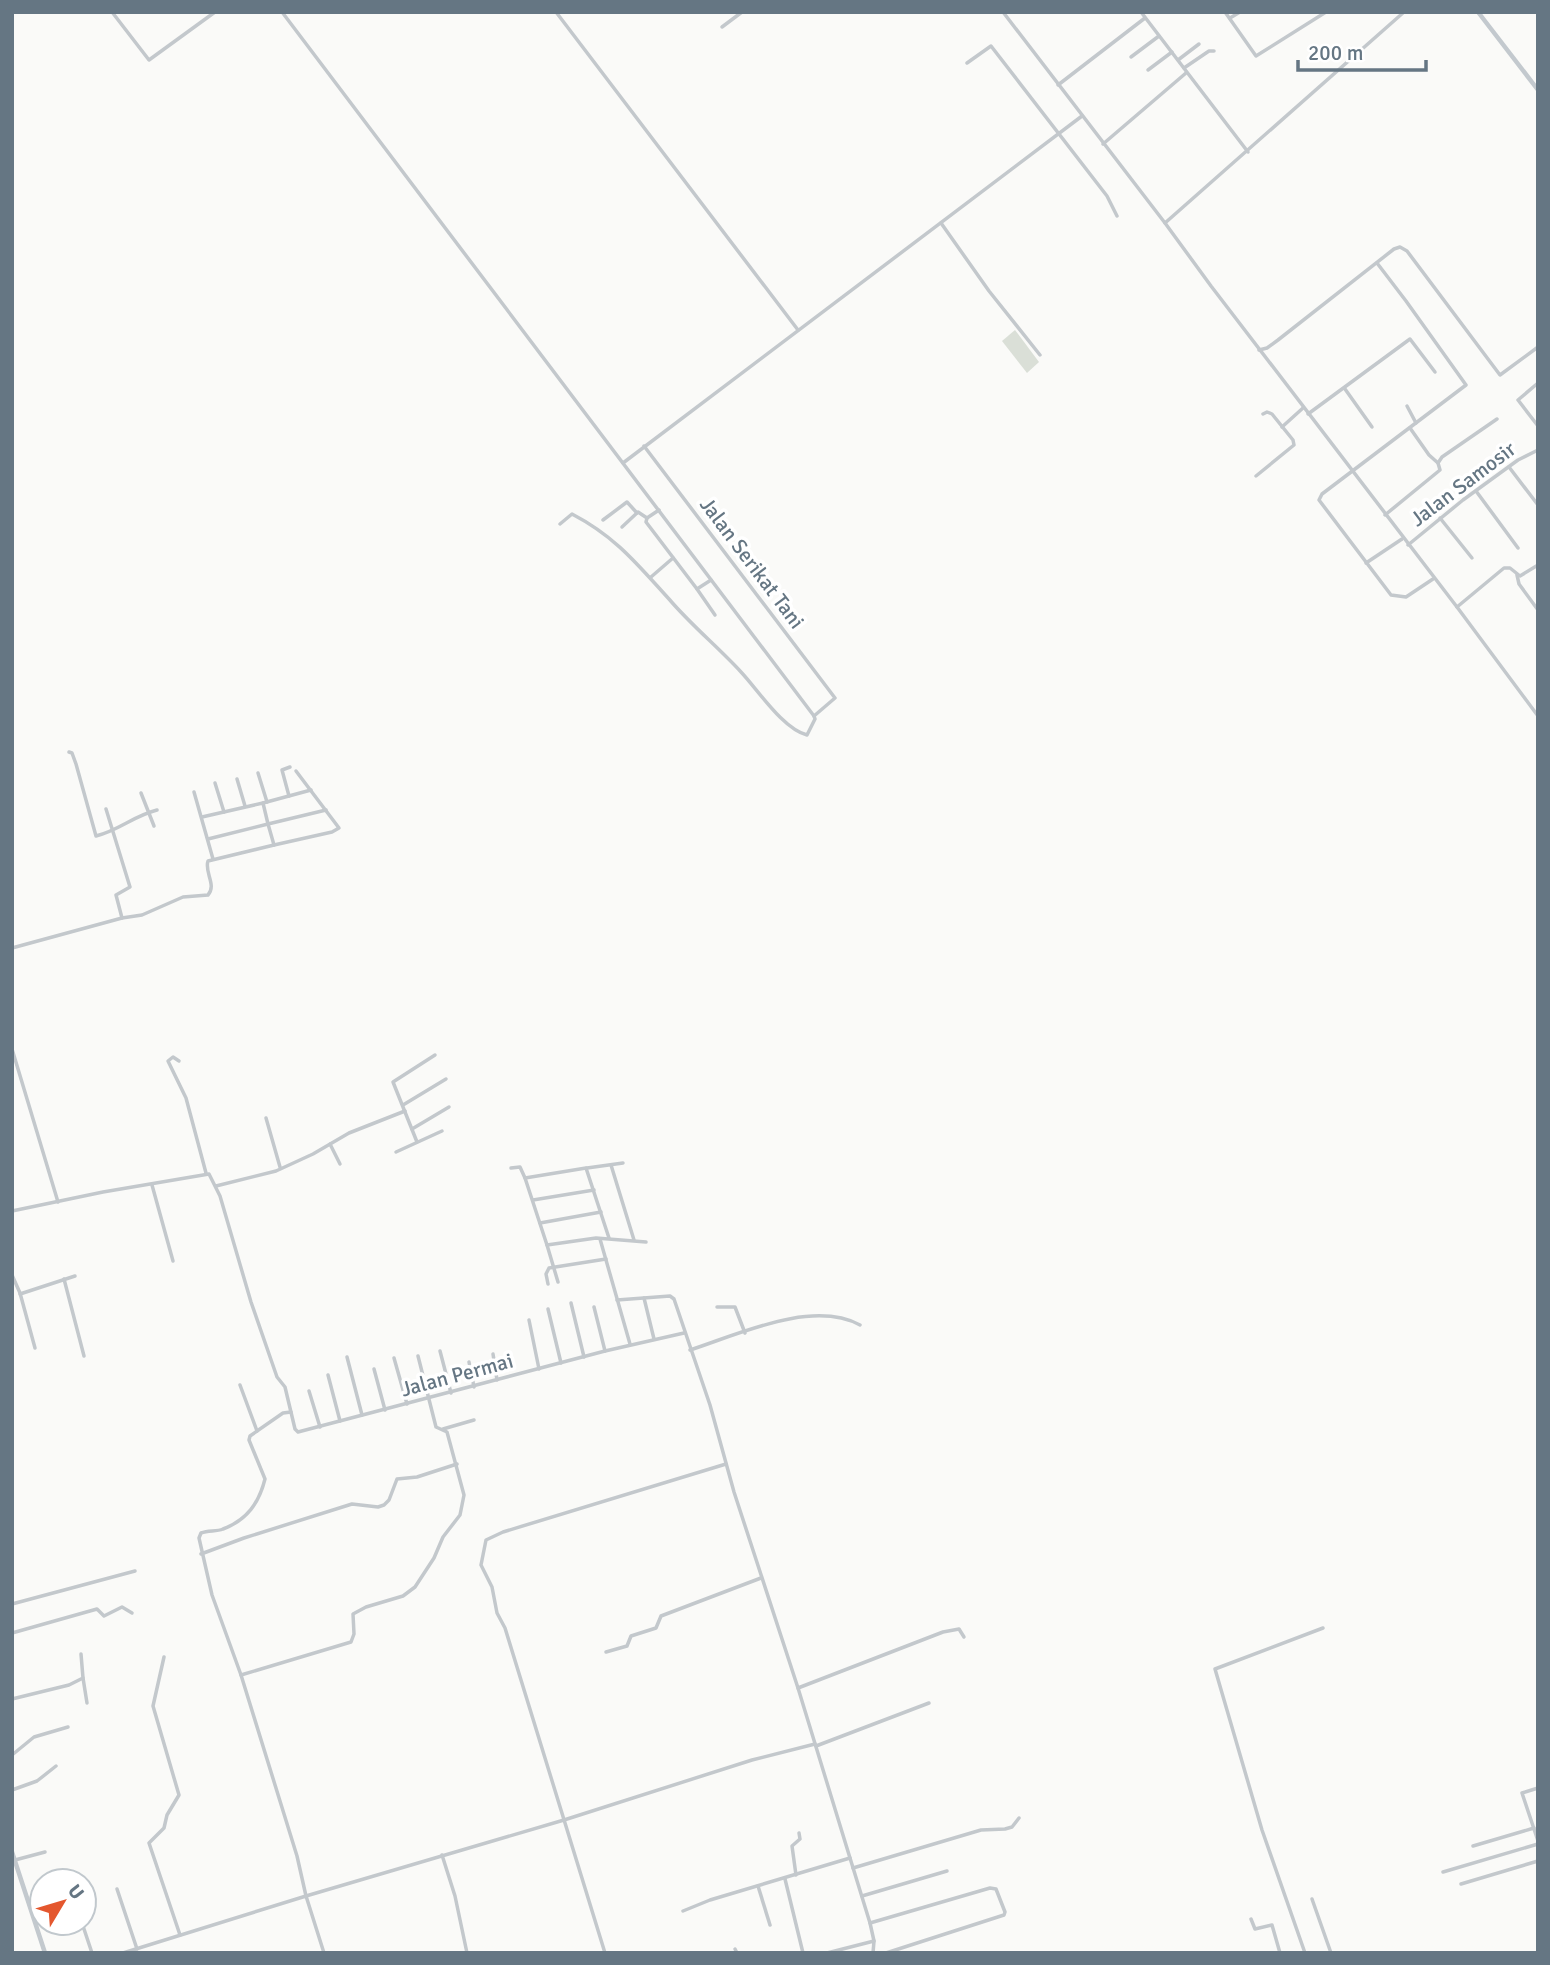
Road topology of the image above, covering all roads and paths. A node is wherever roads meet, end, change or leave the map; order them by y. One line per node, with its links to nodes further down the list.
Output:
1 (112, 12): 2 (street)
2 (215, 12)
3 (282, 12): 54 (street)
4 (556, 12): 35 (street)
5 (742, 12): 15 (street)
6 (1003, 12): 25 (street)
7 (1141, 12): 13 (street)
8 (1225, 12): 14 (street)
9 (1240, 12): 14 (street)
10 (1326, 12): 14 (street)
11 (1404, 12): 30 (street)
12 (1478, 12): 26 (street)
13 (1145, 18): 16 (street); 25 (street)
14 (1230, 19)
15 (722, 27)
16 (1159, 36): 18 (street); 20 (street)
17 (1199, 44): 21 (street)
18 (1172, 51): 21 (street); 23 (street)
19 (1214, 51): 24 (street)
20 (1131, 57)
21 (1178, 60): 24 (street)
22 (967, 63): 28 (street)
23 (1148, 70)
24 (1185, 70): 29 (street); 30 (street)
25 (1058, 85): 27 (street)
26 (1538, 90)
27 (1082, 116): 28 (street); 29 (street)
28 (1060, 133): 31 (street); 32 (street)
29 (1104, 144): 33 (street)
30 (1248, 152): 33 (street)
31 (1117, 216)
32 (941, 223): 35 (street); 38 (street)
33 (1165, 223): 37 (street)
34 (1377, 263): 36 (street); 37 (street); 47 (street)
35 (798, 330): 52 (street)
36 (1538, 347)
37 (1259, 350): 43 (street)
38 (1040, 355)
39 (1434, 372): 41 (street)
40 (1538, 383): 49 (street)
41 (1345, 389): 45 (street); 48 (street)
42 (1407, 406): 47 (street)
43 (1303, 408): 45 (street); 50 (street)
44 (1263, 414): 50 (street)
45 (1308, 414): 57 (street)
46 (1497, 418): 55 (street)
47 (1416, 423): 51 (street)
48 (1373, 426)
49 (1538, 426)
50 (1282, 427): 58 (street)
51 (1410, 428): 55 (street); 57 (street)
52 (644, 446): 54 (street); 84 (street, Jalan Serikat Tani)
53 (1538, 450): 56 (street, Jalan Samosir)
54 (625, 462): 61 (street)
55 (1438, 463): 63 (street)
56 (1509, 467): 59 (street, Jalan Samosir); 60 (street)
57 (1352, 471): 63 (street); 74 (street)
58 (1256, 476)
59 (1476, 491): 65 (street, Jalan Samosir); 71 (street)
60 (1538, 505)
61 (659, 510): 64 (street); 79 (street)
62 (637, 513): 64 (street); 66 (street); 68 (street)
63 (1385, 515): 69 (street)
64 (647, 518): 72 (street)
65 (1440, 518): 70 (street, Jalan Samosir); 73 (street)
66 (603, 520)
67 (560, 524): 77 (street)
68 (622, 527)
69 (1403, 538): 70 (street); 74 (street)
70 (1408, 545): 78 (street)
71 (1518, 548)
72 (674, 558): 77 (street); 80 (street)
73 (1472, 558)
74 (1366, 563): 78 (street)
75 (1538, 565): 76 (street)
76 (1517, 575): 81 (street); 82 (street)
77 (651, 577): 84 (street)
78 (1433, 579): 81 (street)
79 (710, 580): 80 (street); 84 (street)
80 (697, 589): 83 (street)
81 (1457, 607): 85 (street)
82 (1538, 610)
83 (715, 615)
84 (814, 716)
85 (1538, 716)
86 (69, 752): 106 (street)
87 (290, 766): 95 (street)
88 (296, 771): 92 (street)
89 (258, 773): 96 (street)
90 (237, 779): 97 (street)
91 (215, 783): 102 (street)
92 (311, 790): 95 (street); 100 (street)
93 (194, 792): 103 (street)
94 (141, 793): 101 (street)
95 (289, 796): 96 (street)
96 (265, 802): 97 (street); 104 (street)
97 (245, 806): 102 (street)
98 (106, 809): 106 (street)
99 (157, 810): 101 (street)
100 (326, 810): 104 (street); 108 (street)
101 (149, 812): 105 (street); 106 (street)
102 (223, 812): 103 (street)
103 (202, 817): 107 (street)
104 (268, 824): 107 (street); 108 (street)
105 (154, 826)
106 (114, 831): 110 (street)
107 (208, 839): 109 (street)
108 (274, 845): 109 (street)
109 (214, 859): 110 (street)
110 (122, 918): 111 (street)
111 (12, 948)
112 (12, 1049): 137 (street)
113 (435, 1055): 116 (street)
114 (179, 1061): 131 (street)
115 (446, 1079): 116 (street)
116 (403, 1106): 118 (street)
117 (449, 1107): 120 (street)
118 (405, 1111): 120 (street); 123 (street)
119 (266, 1118): 128 (street)
120 (412, 1129): 122 (street)
121 (442, 1131): 122 (street)
122 (417, 1142): 124 (street)
123 (330, 1144): 126 (street); 128 (street)
124 (396, 1152)
125 (623, 1163): 127 (street)
126 (340, 1164)
127 (611, 1165): 130 (street); 143 (street)
128 (280, 1167): 134 (street)
129 (511, 1168): 132 (street)
130 (586, 1168): 132 (street); 135 (street)
131 (206, 1173): 133 (street); 134 (street)
132 (525, 1178): 136 (street)
133 (152, 1185): 137 (street); 147 (street)
134 (216, 1186): 191 (street)
135 (594, 1190): 136 (street); 139 (street)
136 (533, 1200): 140 (street)
137 (58, 1202): 138 (street)
138 (12, 1211)
139 (601, 1212): 140 (street); 141 (street)
140 (540, 1223): 145 (street)
141 (608, 1238): 142 (street); 143 (street)
142 (600, 1239): 145 (street); 146 (street)
143 (635, 1241): 144 (street)
144 (646, 1242)
145 (547, 1245): 148 (street)
146 (606, 1259): 148 (street); 156 (street)
147 (173, 1261)
148 (554, 1266): 152 (street); 154 (street)
149 (12, 1275): 153 (street)
150 (75, 1276): 151 (street)
151 (64, 1279): 155 (street); 173 (street)
152 (558, 1282)
153 (14, 1283): 155 (street)
154 (548, 1284)
155 (20, 1294): 168 (street)
156 (617, 1297): 157 (street); 167 (street)
157 (644, 1298): 164 (street); 166 (street)
158 (571, 1303): 176 (street)
159 (594, 1307): 171 (street)
160 (717, 1307): 165 (street)
161 (548, 1309): 179 (street)
162 (529, 1320): 181 (street)
163 (860, 1325): 165 (street)
164 (684, 1333): 166 (street, Jalan Permai); 169 (street)
165 (745, 1333): 169 (street)
166 (654, 1339): 167 (street, Jalan Permai)
167 (631, 1345): 171 (street, Jalan Permai)
168 (35, 1348)
169 (690, 1350): 199 (street)
170 (440, 1351): 187 (street)
171 (604, 1351): 176 (street, Jalan Permai)
172 (493, 1354): 183 (street)
173 (84, 1356)
174 (418, 1356): 188 (street)
175 (347, 1357): 192 (street)
176 (584, 1357): 179 (street, Jalan Permai)
177 (394, 1358): 189 (street)
178 (469, 1362): 185 (street)
179 (561, 1363): 181 (street, Jalan Permai)
180 (374, 1369): 190 (street)
181 (539, 1369): 183 (street, Jalan Permai)
182 (328, 1375): 194 (street)
183 (497, 1380): 185 (street, Jalan Permai)
184 (240, 1385): 197 (street)
185 (474, 1387): 187 (street, Jalan Permai)
186 (309, 1391): 195 (street)
187 (451, 1393): 188 (street, Jalan Permai)
188 (429, 1398): 189 (street, Jalan Permai); 196 (street)
189 (407, 1404): 190 (street, Jalan Permai)
190 (385, 1410): 192 (street, Jalan Permai)
191 (291, 1412): 195 (street); 197 (street)
192 (362, 1415): 194 (street, Jalan Permai)
193 (474, 1420): 196 (street)
194 (340, 1421): 195 (street, Jalan Permai)
195 (320, 1427)
196 (441, 1429): 198 (street)
197 (257, 1431): 200 (street)
198 (457, 1464): 200 (street); 211 (street)
199 (726, 1464): 202 (street); 224 (street)
200 (201, 1554): 211 (street)
201 (135, 1571): 203 (street)
202 (761, 1578): 208 (street); 213 (street)
203 (12, 1604)
204 (132, 1613): 206 (street)
205 (1323, 1628): 263 (street)
206 (12, 1633)
207 (964, 1637): 213 (street)
208 (606, 1652)
209 (81, 1654): 212 (street)
210 (164, 1657): 250 (street)
211 (241, 1675): 243 (street)
212 (83, 1678): 214 (street); 215 (street)
213 (798, 1688): 218 (street)
214 (12, 1699)
215 (87, 1703)
216 (929, 1703): 218 (street)
217 (68, 1727): 219 (street)
218 (815, 1745): 224 (street); 232 (street)
219 (12, 1755)
220 (56, 1766): 222 (street)
221 (1538, 1788): 225 (street)
222 (12, 1790)
223 (1019, 1818): 235 (street)
224 (564, 1820): 231 (street); 257 (street)
225 (1534, 1828): 227 (street); 228 (street)
226 (799, 1833): 238 (street)
227 (1538, 1842): 237 (street)
228 (1473, 1846)
229 (12, 1852): 233 (street)
230 (45, 1852): 233 (street)
231 (442, 1855): 243 (street); 256 (street)
232 (850, 1858): 235 (street); 238 (street)
233 (15, 1860): 253 (street)
234 (1538, 1861): 240 (street)
235 (853, 1868): 244 (street)
236 (947, 1871): 244 (street)
237 (1443, 1872)
238 (796, 1875): 239 (street)
239 (785, 1879): 241 (street); 258 (street)
240 (1461, 1884)
241 (758, 1885): 246 (street); 249 (street)
242 (117, 1889): 252 (street)
243 (306, 1896): 250 (street); 255 (street)
244 (862, 1896): 248 (street)
245 (1312, 1899): 264 (street)
246 (683, 1911)
247 (1251, 1919): 262 (street)
248 (870, 1923): 251 (street); 261 (street)
249 (770, 1925)
250 (180, 1935): 252 (street)
251 (874, 1941): 259 (street); 260 (street)
252 (137, 1949): 254 (street)
253 (45, 1953)
254 (124, 1953)
255 (324, 1953)
256 (467, 1953)
257 (605, 1953)
258 (803, 1953)
259 (827, 1953)
260 (873, 1953)
261 (886, 1953)
262 (1280, 1953)
263 (1305, 1953)
264 (1331, 1953)

